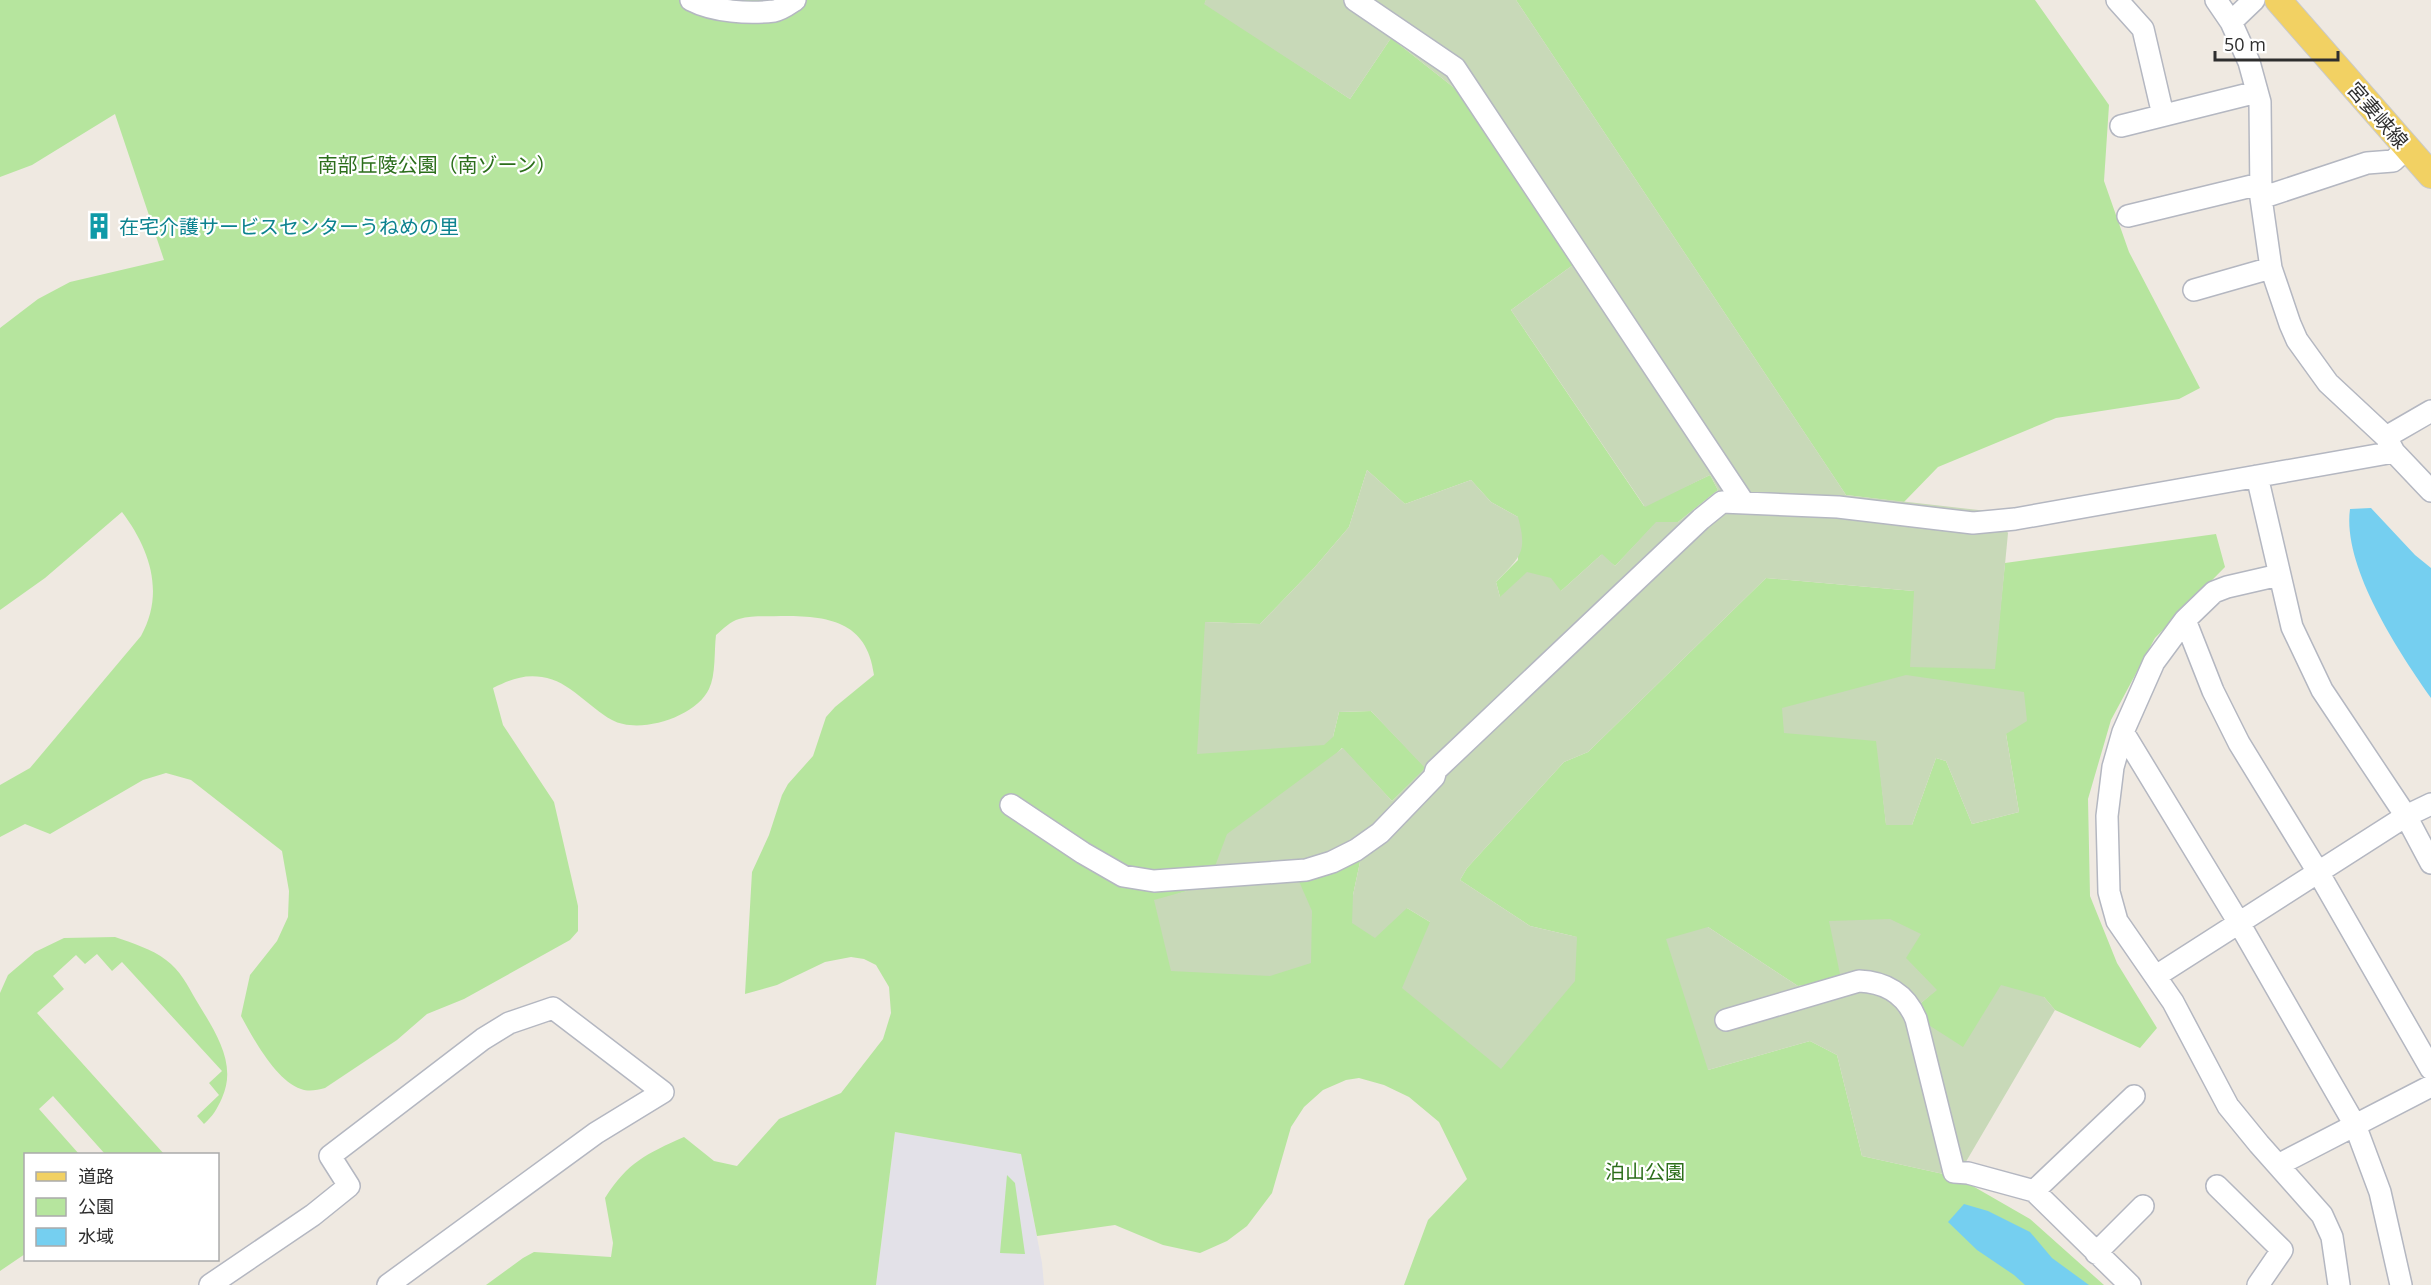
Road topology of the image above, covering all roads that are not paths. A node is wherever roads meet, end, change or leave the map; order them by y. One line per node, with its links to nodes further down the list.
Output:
1 (691, 0): 2 (street)
2 (795, 0)
3 (1355, 0): 22 (street)
4 (2117, 0): 10 (street)
5 (2216, 0): 8 (street)
6 (2254, 0): 8 (street)
7 (2278, 0): 12 (main road, 宮妻峡線)
8 (2231, 22): 9 (street)
9 (2257, 92): 10 (street); 14 (street)
10 (2163, 115): 11 (street)
11 (2121, 126)
12 (2407, 148): 13 (main road, 宮妻峡線); 14 (street)
13 (2431, 176)
14 (2261, 191): 15 (street); 16 (street)
15 (2128, 216)
16 (2271, 268): 17 (street); 19 (street)
17 (2194, 290)
18 (2431, 411): 19 (street)
19 (2390, 444): 20 (street); 21 (street)
20 (2257, 476): 22 (street); 23 (street)
21 (2431, 491)
22 (1744, 503): 27 (street)
23 (2279, 576): 24 (street); 28 (street)
24 (2185, 620): 25 (street); 30 (street)
25 (2123, 732): 31 (street); 32 (street)
26 (2431, 804): 28 (street)
27 (1011, 805)
28 (2406, 816): 29 (street); 30 (street)
29 (2431, 863)
30 (2318, 872): 31 (street); 34 (street)
31 (2239, 923): 32 (street); 37 (street)
32 (2156, 976): 38 (street)
33 (1726, 1020): 40 (street)
34 (2431, 1069)
35 (2431, 1086): 37 (street)
36 (2134, 1096): 40 (street)
37 (2355, 1125): 38 (street); 48 (street)
38 (2278, 1165): 47 (street)
39 (2217, 1186): 46 (street)
40 (2034, 1191): 42 (street)
41 (2143, 1206): 42 (street)
42 (2096, 1253): 45 (street)
43 (210, 1285): 44 (street)
44 (388, 1285)
45 (2130, 1285)
46 (2258, 1285)
47 (2339, 1285)
48 (2402, 1285)

